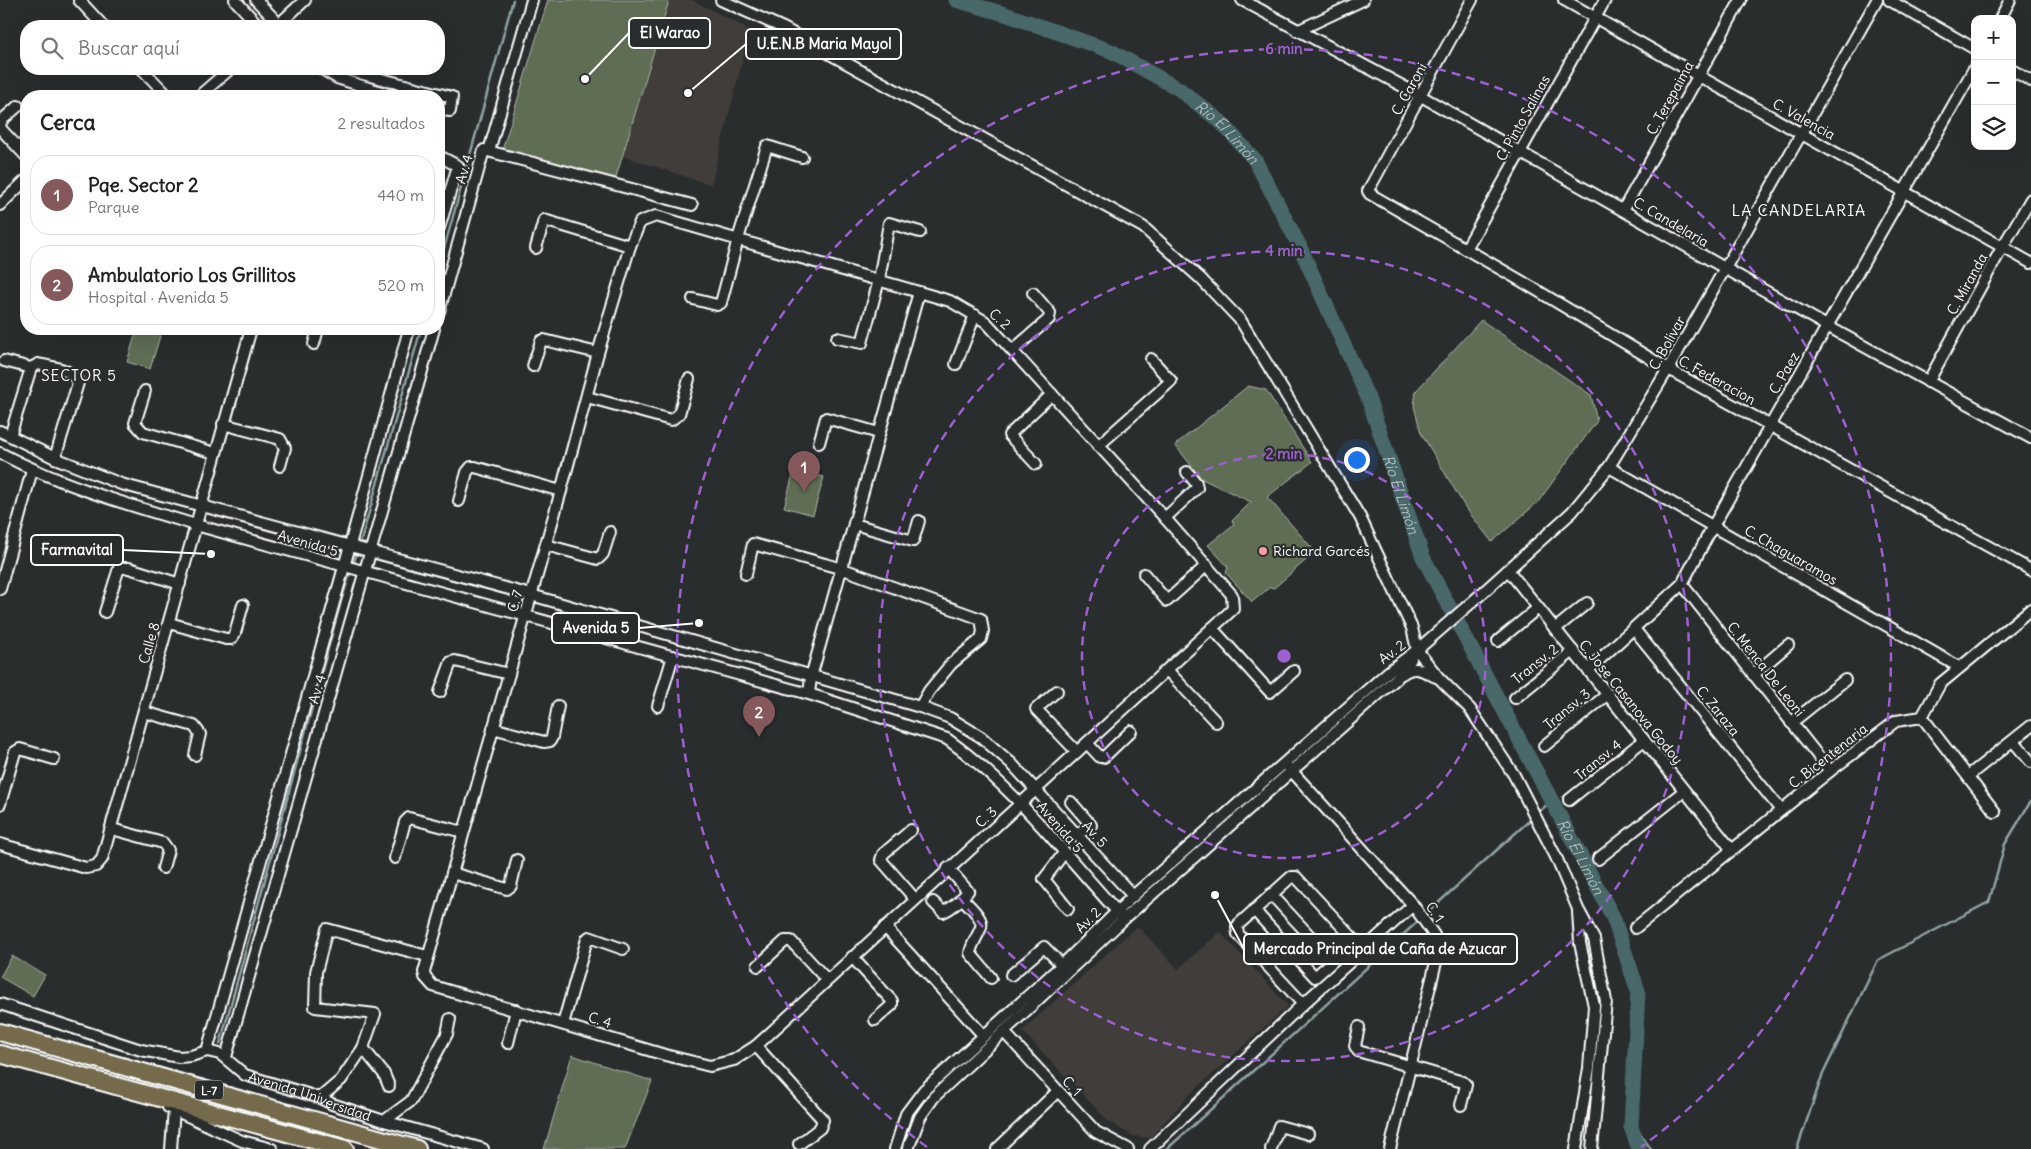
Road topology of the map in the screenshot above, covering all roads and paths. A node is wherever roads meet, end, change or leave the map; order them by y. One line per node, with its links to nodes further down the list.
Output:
1 (79, 0): 19 (street)
2 (235, 0): 20 (street)
3 (256, 0): 21 (street)
4 (304, 0): 22 (street)
5 (532, 0): 46 (street, Av. 4)
6 (721, 0): 146 (street)
7 (1242, 0): 16 (street)
8 (1363, 0): 23 (street)
9 (1472, 0): 40 (street, C. Caroni)
10 (1564, 0): 18 (street, C. Valencia)
11 (1605, 0): 18 (street, C. Pinto Salinas)
12 (1741, 0): 31 (street, C. Terepaima)
13 (1877, 0): 44 (street, C. Bolivar)
14 (1889, 0): 24 (street)
15 (2010, 0): 17 (street)
16 (1254, 3): 23 (street)
17 (2002, 15)
18 (1595, 17): 31 (street, C. Valencia); 47 (street, C. Pinto Salinas)
19 (97, 20)
20 (253, 20)
21 (274, 20)
22 (285, 20)
23 (1297, 31): 40 (street, C. Candelaria)
24 (1971, 47)
25 (2016, 72): 32 (street)
26 (1971, 74): 51 (street, C. Paez)
27 (148, 75): 34 (street)
28 (223, 75): 35 (street)
29 (332, 75): 36 (street)
30 (366, 75): 33 (street)
31 (1699, 76): 44 (street, C. Valencia); 57 (street, C. Terepaima)
32 (2031, 81)
33 (404, 85): 37 (street); 38 (street)
34 (162, 90)
35 (207, 90)
36 (375, 90)
37 (402, 90)
38 (424, 90)
39 (445, 95): 42 (street)
40 (1421, 96): 47 (street, C. Candelaria); 52 (street, C. Caroni)
41 (18, 106): 43 (street)
42 (445, 110)
43 (0, 128): 45 (street)
44 (1801, 133): 51 (street, C. Valencia); 66 (street, C. Bolivar)
45 (20, 150)
46 (486, 151): 55 (street); 68 (street, Av. 4)
47 (1521, 152): 57 (street, C. Candelaria); 64 (street, C. Pinto Salinas)
48 (802, 157): 60 (street)
49 (445, 159): 56 (street, Av. 4)
50 (20, 186): 54 (street)
51 (1904, 190): 62 (street, C. Valencia); 73 (street, C. Paez)
52 (1368, 191): 64 (street, C. Federacion)
53 (2031, 199): 62 (street, C. Miranda)
54 (0, 205)
55 (692, 205)
56 (445, 208)
57 (1623, 210): 66 (street, C. Candelaria)
58 (640, 222): 60 (street, C. 2); 61 (street, C. 7)
59 (920, 232): 67 (street)
60 (738, 238): 67 (street, C. 2); 71 (street)
61 (630, 246): 63 (street); 81 (street, C. 7)
62 (2003, 246): 65 (street, C. Valencia); 89 (street, C. Miranda)
63 (536, 248)
64 (1466, 249): 87 (street, C. Federacion)
65 (2031, 263)
66 (1724, 268): 73 (street, C. Candelaria); 87 (street, C. Bolivar)
67 (879, 280): 69 (street, C. 2); 78 (street)
68 (445, 291)
69 (919, 292): 72 (street, C. 2); 96 (street)
70 (1033, 293): 80 (street)
71 (693, 299)
72 (975, 316): 80 (street, C. 2); 84 (street)
73 (1827, 326): 89 (street, C. Candelaria); 94 (street, C. Paez)
74 (249, 335): 93 (street, Calle 8)
75 (316, 335): 79 (street)
76 (407, 335): 119 (street, Av. 4)
77 (432, 335): 120 (street, Av. 4)
78 (837, 338)
79 (314, 344)
80 (1012, 350): 91 (street, C. 2)
81 (598, 352): 85 (street); 92 (street, C. 7)
82 (1151, 360): 100 (street)
83 (4, 361): 86 (street)
84 (956, 364)
85 (533, 366)
86 (31, 368): 97 (street); 103 (street)
87 (1668, 369): 94 (street, C. Federacion); 106 (street, C. Bolivar)
88 (689, 379): 92 (street)
89 (1928, 382): 98 (street, C. Candelaria)
90 (144, 391): 102 (street)
91 (1052, 394): 100 (street, C. 2); 104 (street)
92 (587, 397): 109 (street, C. 7)
93 (223, 424): 102 (street, Calle 8); 105 (street)
94 (1770, 426): 116 (street, C. Paez); 125 (street, C. Federacion)
95 (0, 431): 97 (street, Avenida 5)
96 (879, 433): 99 (street); 114 (street)
97 (10, 436): 103 (street, Avenida 5)
98 (2031, 437)
99 (818, 443)
100 (1098, 446): 112 (street, C. 2)
101 (0, 453): 107 (street, Avenida 5)
102 (215, 453): 111 (street, Calle 8)
103 (55, 458): 111 (street, Avenida 5)
104 (1036, 464)
105 (280, 466)
106 (1610, 467): 116 (street, C. Chaguaramos); 124 (street, C. Bolivar)
107 (32, 470): 115 (street, Avenida 5); 131 (street)
108 (1187, 472): 112 (street)
109 (561, 491): 110 (street); 118 (street, C. 7)
110 (459, 501)
111 (201, 507): 115 (street, Calle 8); 119 (street, Avenida 5)
112 (1165, 518): 121 (street, C. 2)
113 (919, 521): 114 (street)
114 (854, 524): 123 (street)
115 (196, 525): 122 (street, Avenida 5); 129 (street, Calle 8)
116 (1713, 526): 130 (street, C. Paez); 149 (street, C. Chaguaramos)
117 (610, 532): 118 (street)
118 (546, 545): 132 (street, C. 7)
119 (350, 546): 120 (street, Avenida 5); 122 (street, Av. 4)
120 (371, 552): 126 (street, Av. 4); 132 (street, Avenida 5)
121 (1207, 565): 128 (street); 136 (street, C. 2)
122 (344, 567): 126 (street, Avenida 5); 242 (street, Av. 4)
123 (842, 569): 127 (street); 155 (street); 166 (street)
124 (1508, 570): 135 (street, C. Jose Casanova Godoy); 146 (street, C. Bolivar)
125 (2031, 570)
126 (366, 573): 139 (street, Avenida 5); 244 (street, Av. 4)
127 (746, 574)
128 (1144, 574)
129 (180, 584): 138 (street); 140 (street, Calle 8)
130 (1682, 584): 143 (street, C. Paez); 154 (street, C. Menca De Leoni)
131 (0, 589)
132 (531, 595): 139 (street, C. 7); 155 (street, Avenida 5)
133 (1587, 603): 142 (street)
134 (243, 605): 140 (street)
135 (1538, 608): 142 (street, C. Jose Casanova Godoy); 144 (street)
136 (1232, 609): 141 (street, C. 3)
137 (2031, 609): 149 (street)
138 (105, 612)
139 (525, 616): 148 (street, Avenida 5); 153 (street, C. 7)
140 (169, 623): 167 (street, Calle 8)
141 (1212, 628): 150 (street, C. 3); 152 (street)
142 (1555, 629): 147 (street, C. Jose Casanova Godoy)
143 (1634, 629): 151 (street, C. Paez); 191 (street, C. Zaraza)
144 (1498, 641)
145 (1788, 645): 154 (street)
146 (1417, 650): 156 (street, Av. 2); 157 (street); 182 (street, Av. 2)
147 (1573, 651): 151 (street, C. Jose Casanova Godoy); 163 (street, Transv. 2)
148 (673, 656): 161 (street, Avenida 5); 165 (street)
149 (1958, 667): 168 (street)
150 (1167, 670): 169 (street); 176 (street, C. 3)
151 (1588, 670): 162 (street, C. Jose Casanova Godoy)
152 (1294, 672)
153 (509, 674): 160 (street); 172 (street, C. 7)
154 (1753, 674): 170 (street, C. Menca De Leoni)
155 (811, 677): 161 (street); 166 (street, Avenida 5)
156 (1397, 678): 157 (street); 182 (street, Av. 2)
157 (1440, 678): 213 (street)
158 (1845, 680): 170 (street)
159 (1057, 691): 178 (street)
160 (440, 692)
161 (809, 694): 190 (street, Avenida 5)
162 (1608, 694): 174 (street, C. Jose Casanova Godoy); 177 (street, Transv. 3)
163 (1515, 698)
164 (558, 706): 172 (street)
165 (658, 706)
166 (920, 707): 185 (street, Avenida 5)
167 (144, 712): 179 (street); 193 (street, Calle 8)
168 (1922, 717): 183 (street, C. Bicentenaria); 184 (street)
169 (1216, 722)
170 (1791, 723): 183 (street, C. Menca De Leoni)
171 (2031, 726): 175 (street)
172 (493, 728): 195 (street, C. 7)
173 (1131, 731): 176 (street)
174 (1644, 740): 186 (street, C. Jose Casanova Godoy); 187 (street, Transv. 4)
175 (2013, 741): 181 (street); 184 (street)
176 (1087, 743): 178 (street, C. 3)
177 (1544, 746)
178 (1077, 752): 185 (street, C. 3)
179 (195, 755)
180 (54, 759): 189 (street)
181 (2031, 762)
182 (1288, 768): 207 (street, Av. 2); 211 (street, C. 1); 216 (street, Av. 2)
183 (1830, 771): 191 (street, C. Bicentenaria)
184 (1968, 776): 192 (street)
185 (1036, 791): 190 (street, C. 3); 196 (street, Av. 5)
186 (1684, 791): 198 (street, C. Jose Casanova Godoy); 201 (street)
187 (1569, 800)
188 (1071, 802): 196 (street)
189 (0, 804)
190 (1021, 804): 199 (street, Avenida 5); 204 (street, C. 3)
191 (1781, 810): 198 (street, C. Bicentenaria)
192 (1996, 812)
193 (112, 828): 197 (street, Calle 8); 203 (street)
194 (911, 830): 208 (street)
195 (463, 832): 200 (street); 205 (street, C. 7)
196 (1077, 835): 207 (street, Av. 5)
197 (0, 844)
198 (1732, 850): 218 (street, C. Bicentenaria)
199 (1064, 853): 212 (street); 215 (street, Avenida 5)
200 (394, 858)
201 (1598, 859)
202 (517, 860): 205 (street)
203 (163, 868)
204 (948, 868): 208 (street, C. 3); 209 (street)
205 (452, 874): 221 (street, C. 7)
206 (1271, 894): 214 (street); 214 (street); 220 (street)
207 (1133, 896): 215 (street, Av. 2)
208 (915, 898): 217 (street, C. 3)
209 (962, 898): 210 (street); 226 (street)
210 (933, 902)
211 (1413, 905): 220 (street); 245 (street, C. 1)
212 (1068, 909)
213 (1578, 909): 267 (street); 268 (street)
214 (1254, 910): 230 (street)
215 (1116, 911): 216 (street, Avenida 5); 223 (street, Av. 2)
216 (1124, 919): 237 (street, Av. 2)
217 (885, 926): 222 (street, C. 3); 238 (street)
218 (1635, 928)
219 (623, 949): 234 (street)
220 (1364, 950): 230 (street)
221 (427, 956): 228 (street, C. 7); 241 (street)
222 (852, 957): 227 (street, C. 3); 233 (street)
223 (1062, 965): 225 (street); 238 (street, Av. 2)
224 (758, 966): 227 (street)
225 (1011, 975)
226 (991, 978)
227 (826, 980): 240 (street, C. 3)
228 (433, 986): 231 (street, C. 4)
229 (0, 1004): 242 (street)
230 (1303, 1004): 264 (street)
231 (516, 1010): 234 (street, C. 4); 239 (street)
232 (450, 1019): 252 (street)
233 (875, 1020)
234 (563, 1024): 240 (street, C. 4)
235 (1359, 1028): 245 (street)
236 (0, 1032): 258 (main road, Avenida Universidad / L-7)
237 (1004, 1032): 248 (street, C. 1); 261 (street, Av. 2)
238 (983, 1034): 260 (street, Av. 2)
239 (508, 1043)
240 (756, 1046): 254 (street)
241 (363, 1048): 247 (street); 249 (street)
242 (207, 1051): 244 (street, Avenida Universidad / L-7)
243 (0, 1054): 246 (main road, L-7)
244 (226, 1057): 249 (street, Avenida Universidad / L-7)
245 (1410, 1067): 250 (street); 266 (street, C. 1)
246 (111, 1085): 251 (street, L-7); 257 (main road, L-7)
247 (389, 1086)
248 (1058, 1091): 262 (street); 263 (street, C. 1)
249 (320, 1098): 252 (street, Avenida Universidad / L-7)
250 (1461, 1105)
251 (174, 1109): 255 (street); 256 (street, L-7)
252 (384, 1121): 259 (street, Avenida Universidad / L-7)
253 (1308, 1134): 265 (street)
254 (799, 1144)
255 (171, 1149)
256 (272, 1149)
257 (345, 1149)
258 (417, 1149)
259 (483, 1149)
260 (895, 1149)
261 (908, 1149)
262 (998, 1149)
263 (1128, 1149)
264 (1150, 1149)
265 (1271, 1149)
266 (1390, 1149)
267 (1576, 1149)
268 (1592, 1149)

